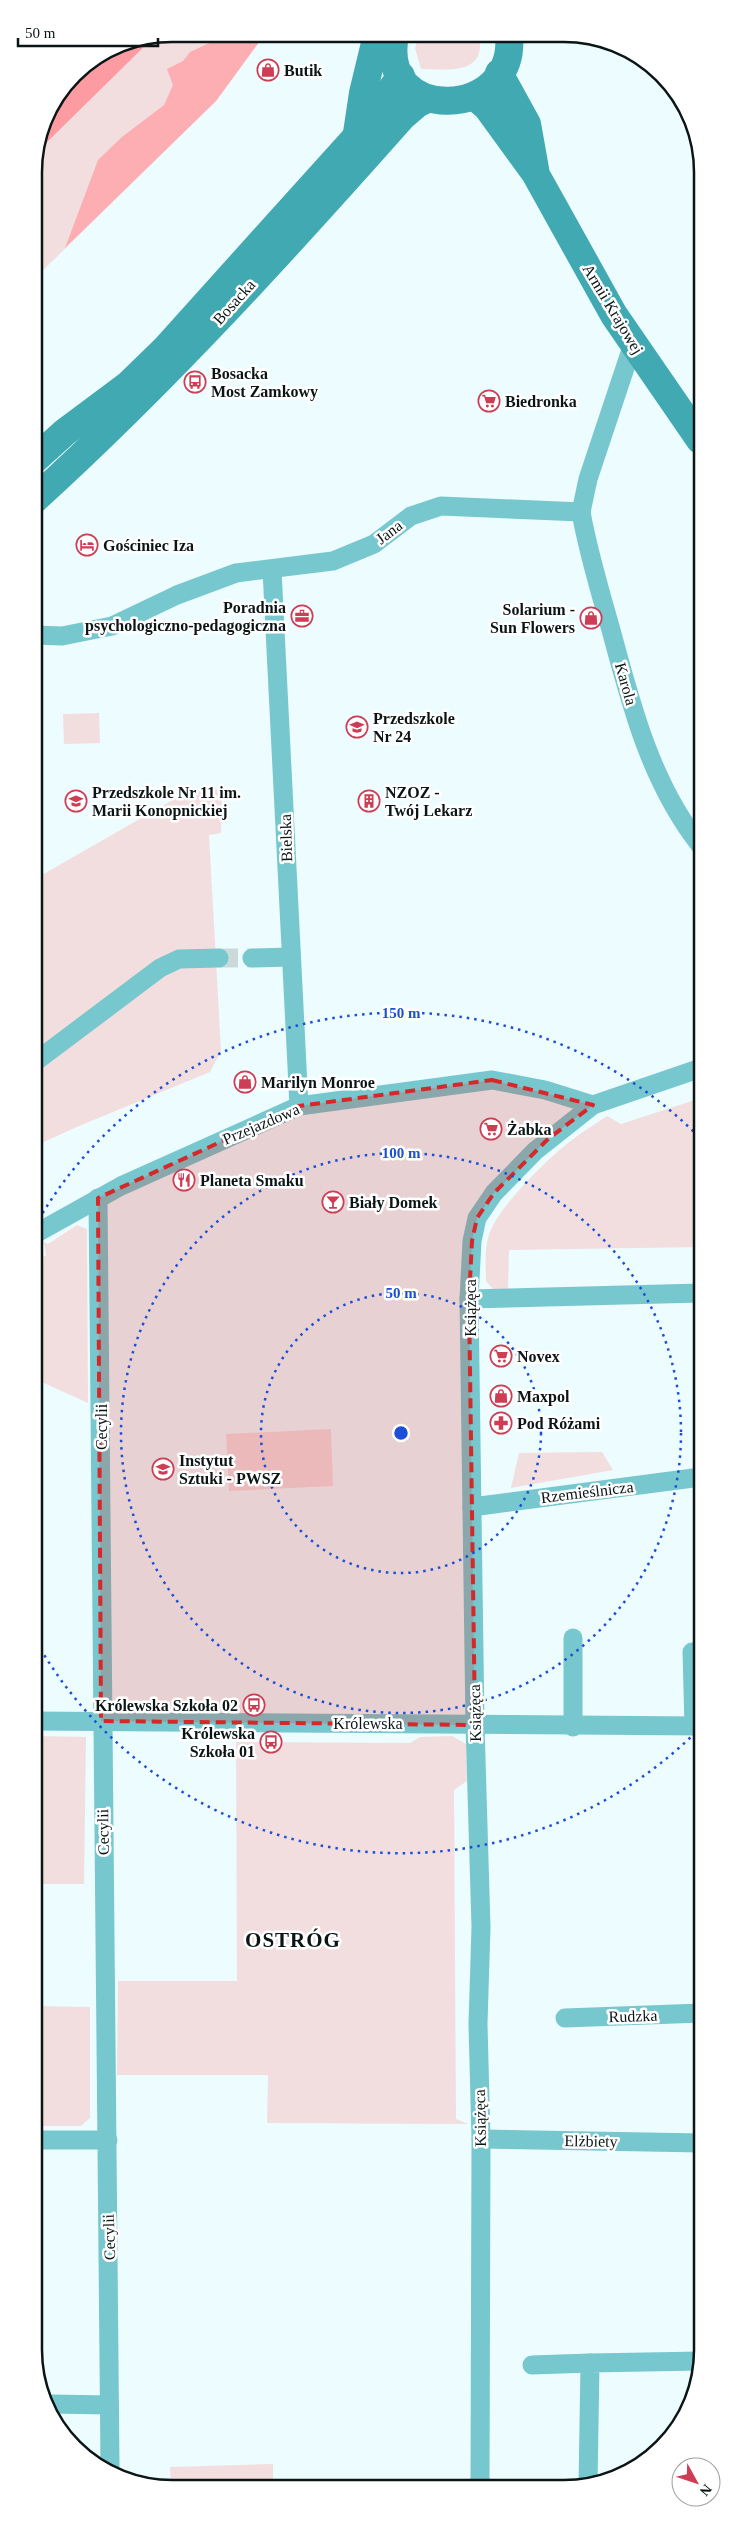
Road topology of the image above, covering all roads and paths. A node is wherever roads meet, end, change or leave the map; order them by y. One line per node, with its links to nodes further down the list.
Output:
1 (375, 42): 8 (street)
2 (394, 42): 5 (street)
3 (509, 42): 4 (street)
4 (499, 73): 6 (street); 9 (street, Armii Krajowej)
5 (401, 76): 7 (street); 8 (street, Bosacka)
6 (474, 96): 7 (street); 9 (street, Armii Krajowej)
7 (427, 99): 13 (street, Bosacka)
8 (356, 137): 12 (street, Bosacka)
9 (536, 173): 10 (street, Armii Krajowej)
10 (633, 344): 11 (street, Armii Krajowej); 14 (street)
11 (694, 431)
12 (43, 452)
13 (43, 492)
14 (581, 512): 15 (street, Jana); 17 (street, Karola)
15 (272, 570): 16 (street, Jana); 20 (street, Bielska)
16 (43, 635)
17 (694, 836)
18 (219, 958): 21 (street)
19 (252, 958): 20 (street)
20 (290, 958): 24 (street, Bielska)
21 (43, 1056)
22 (694, 1071): 23 (street, Książęca)
23 (593, 1105): 24 (street, Przejazdowa); 28 (street, Książęca)
24 (299, 1106): 25 (street, Przejazdowa)
25 (98, 1198): 26 (street, Przejazdowa); 35 (street, Cecylii)
26 (43, 1230)
27 (693, 1293): 28 (street)
28 (469, 1299): 30 (street, Książęca)
29 (693, 1478): 30 (street, Rzemieślnicza)
30 (472, 1507): 36 (street, Książęca)
31 (573, 1638): 38 (street)
32 (692, 1652): 33 (street)
33 (693, 1668)
34 (42, 1721): 35 (street, Królewska)
35 (102, 1721): 36 (street, Królewska); 43 (street, Cecylii)
36 (475, 1725): 38 (street, Królewska); 41 (street, Książęca)
37 (693, 1726): 38 (street, Królewska)
38 (573, 1727)
39 (693, 2013): 40 (street, Rudzka)
40 (565, 2018)
41 (481, 2139): 44 (street, Elżbiety); 52 (street, Książęca)
42 (42, 2140): 43 (street)
43 (108, 2140): 49 (street, Cecylii)
44 (693, 2143)
45 (693, 2361): 46 (street)
46 (590, 2363): 47 (street); 51 (street)
47 (532, 2365)
48 (55, 2404): 49 (street)
49 (109, 2405): 50 (street, Cecylii)
50 (110, 2463)
51 (588, 2477)
52 (480, 2480)

